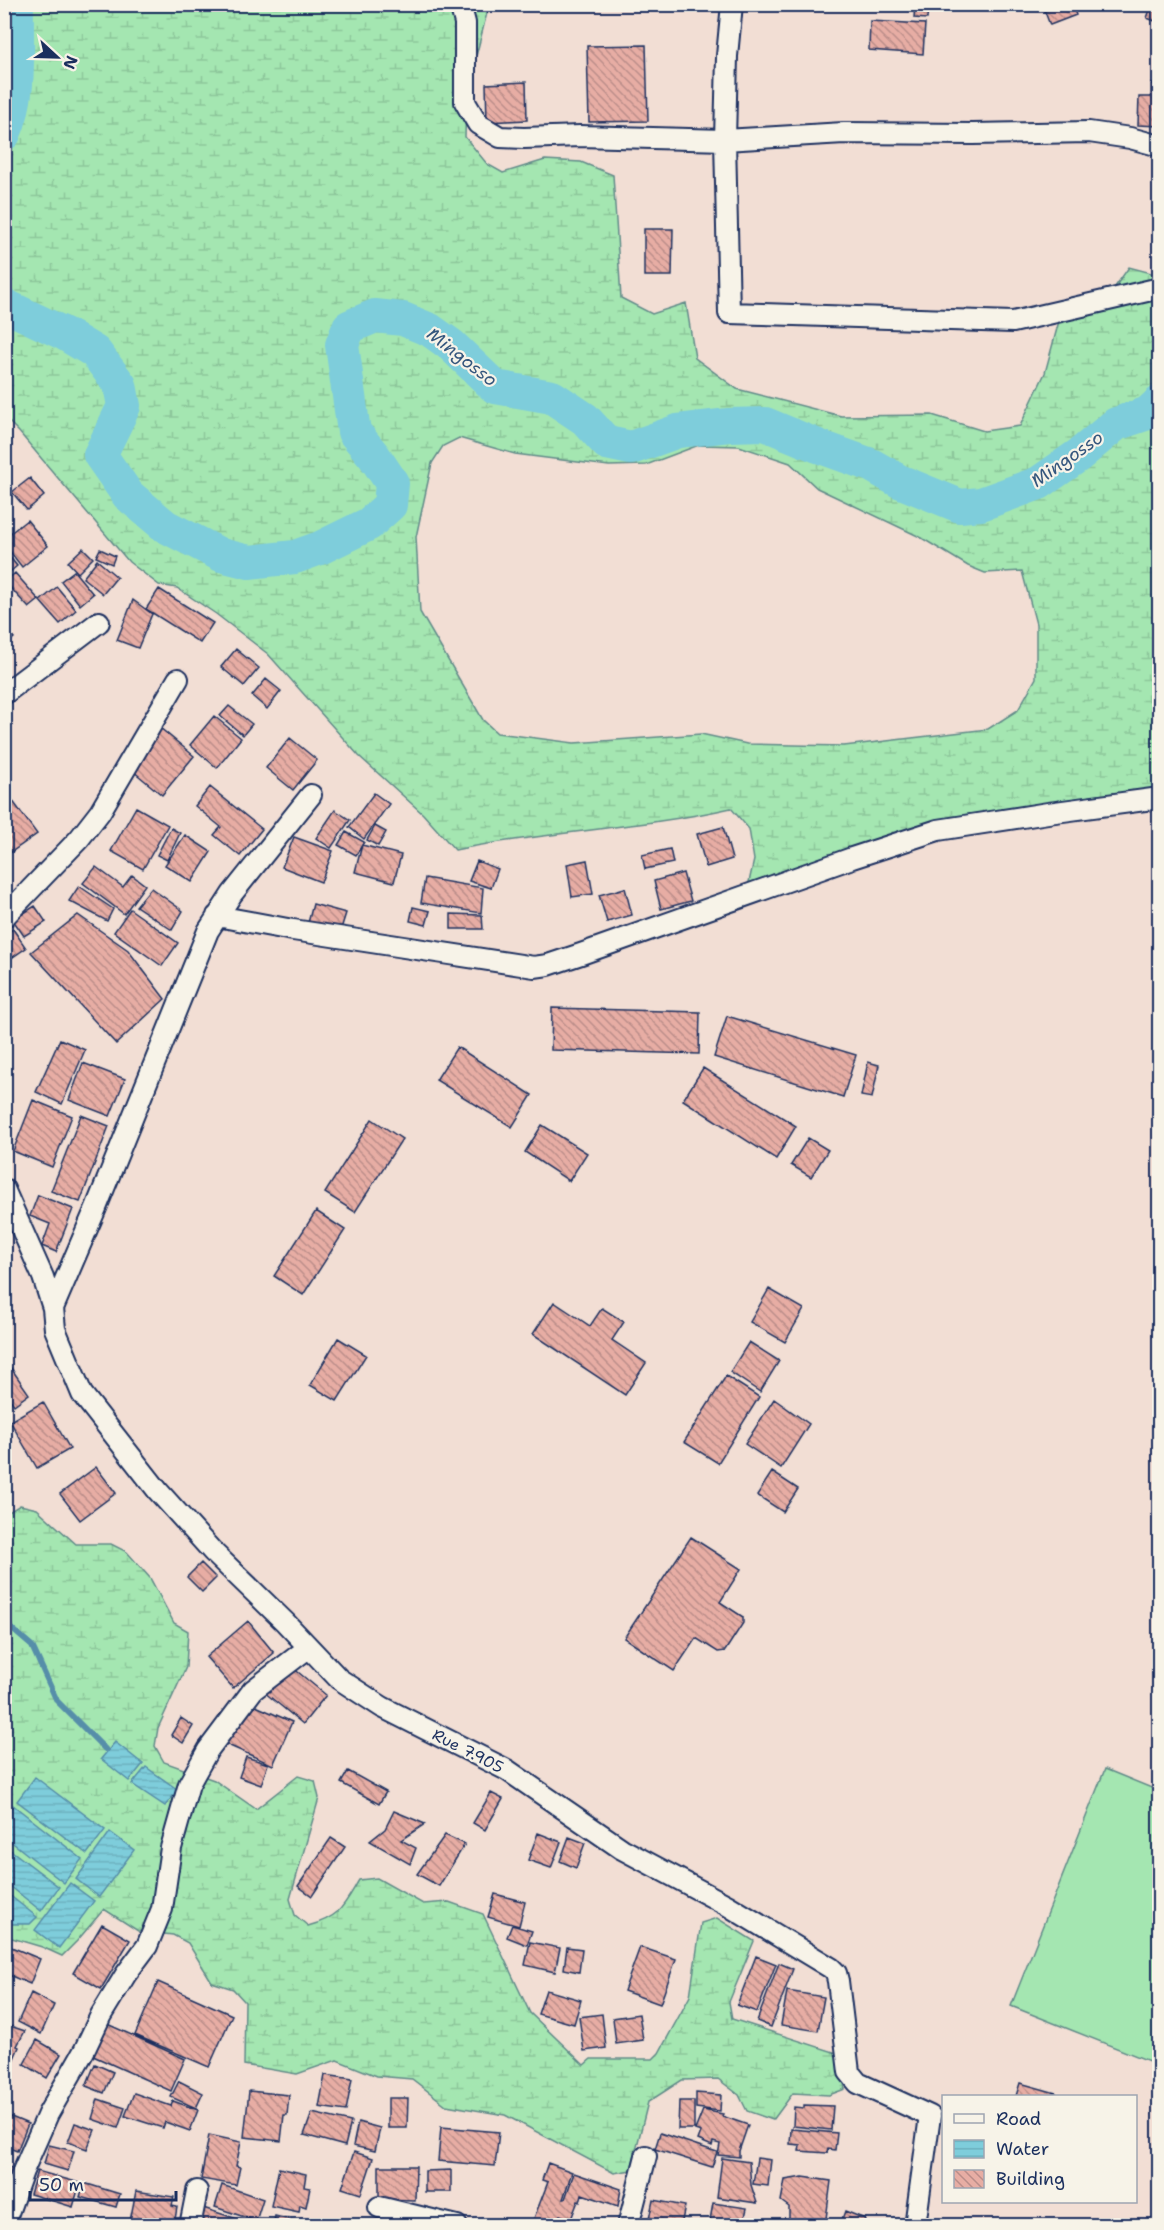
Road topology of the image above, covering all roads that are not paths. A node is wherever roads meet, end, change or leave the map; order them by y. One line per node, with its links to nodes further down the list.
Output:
1 (460, 4): 3 (street)
2 (732, 4): 3 (street)
3 (725, 140): 4 (street); 5 (street)
4 (1160, 146)
5 (1160, 288)
6 (99, 622): 8 (street)
7 (178, 679): 12 (street)
8 (4, 694)
9 (311, 795): 11 (street)
10 (1160, 798): 11 (street)
11 (217, 916): 14 (street)
12 (4, 917)
13 (4, 1189): 14 (street, Rue 7.905)
14 (53, 1308): 15 (street, Rue 7.905)
15 (308, 1648): 19 (street); 23 (street, Rue 7.905)
16 (646, 2156): 22 (street)
17 (198, 2191): 20 (street)
18 (379, 2207): 21 (street)
19 (4, 2224)
20 (190, 2226)
21 (457, 2226)
22 (628, 2226)
23 (915, 2226)

